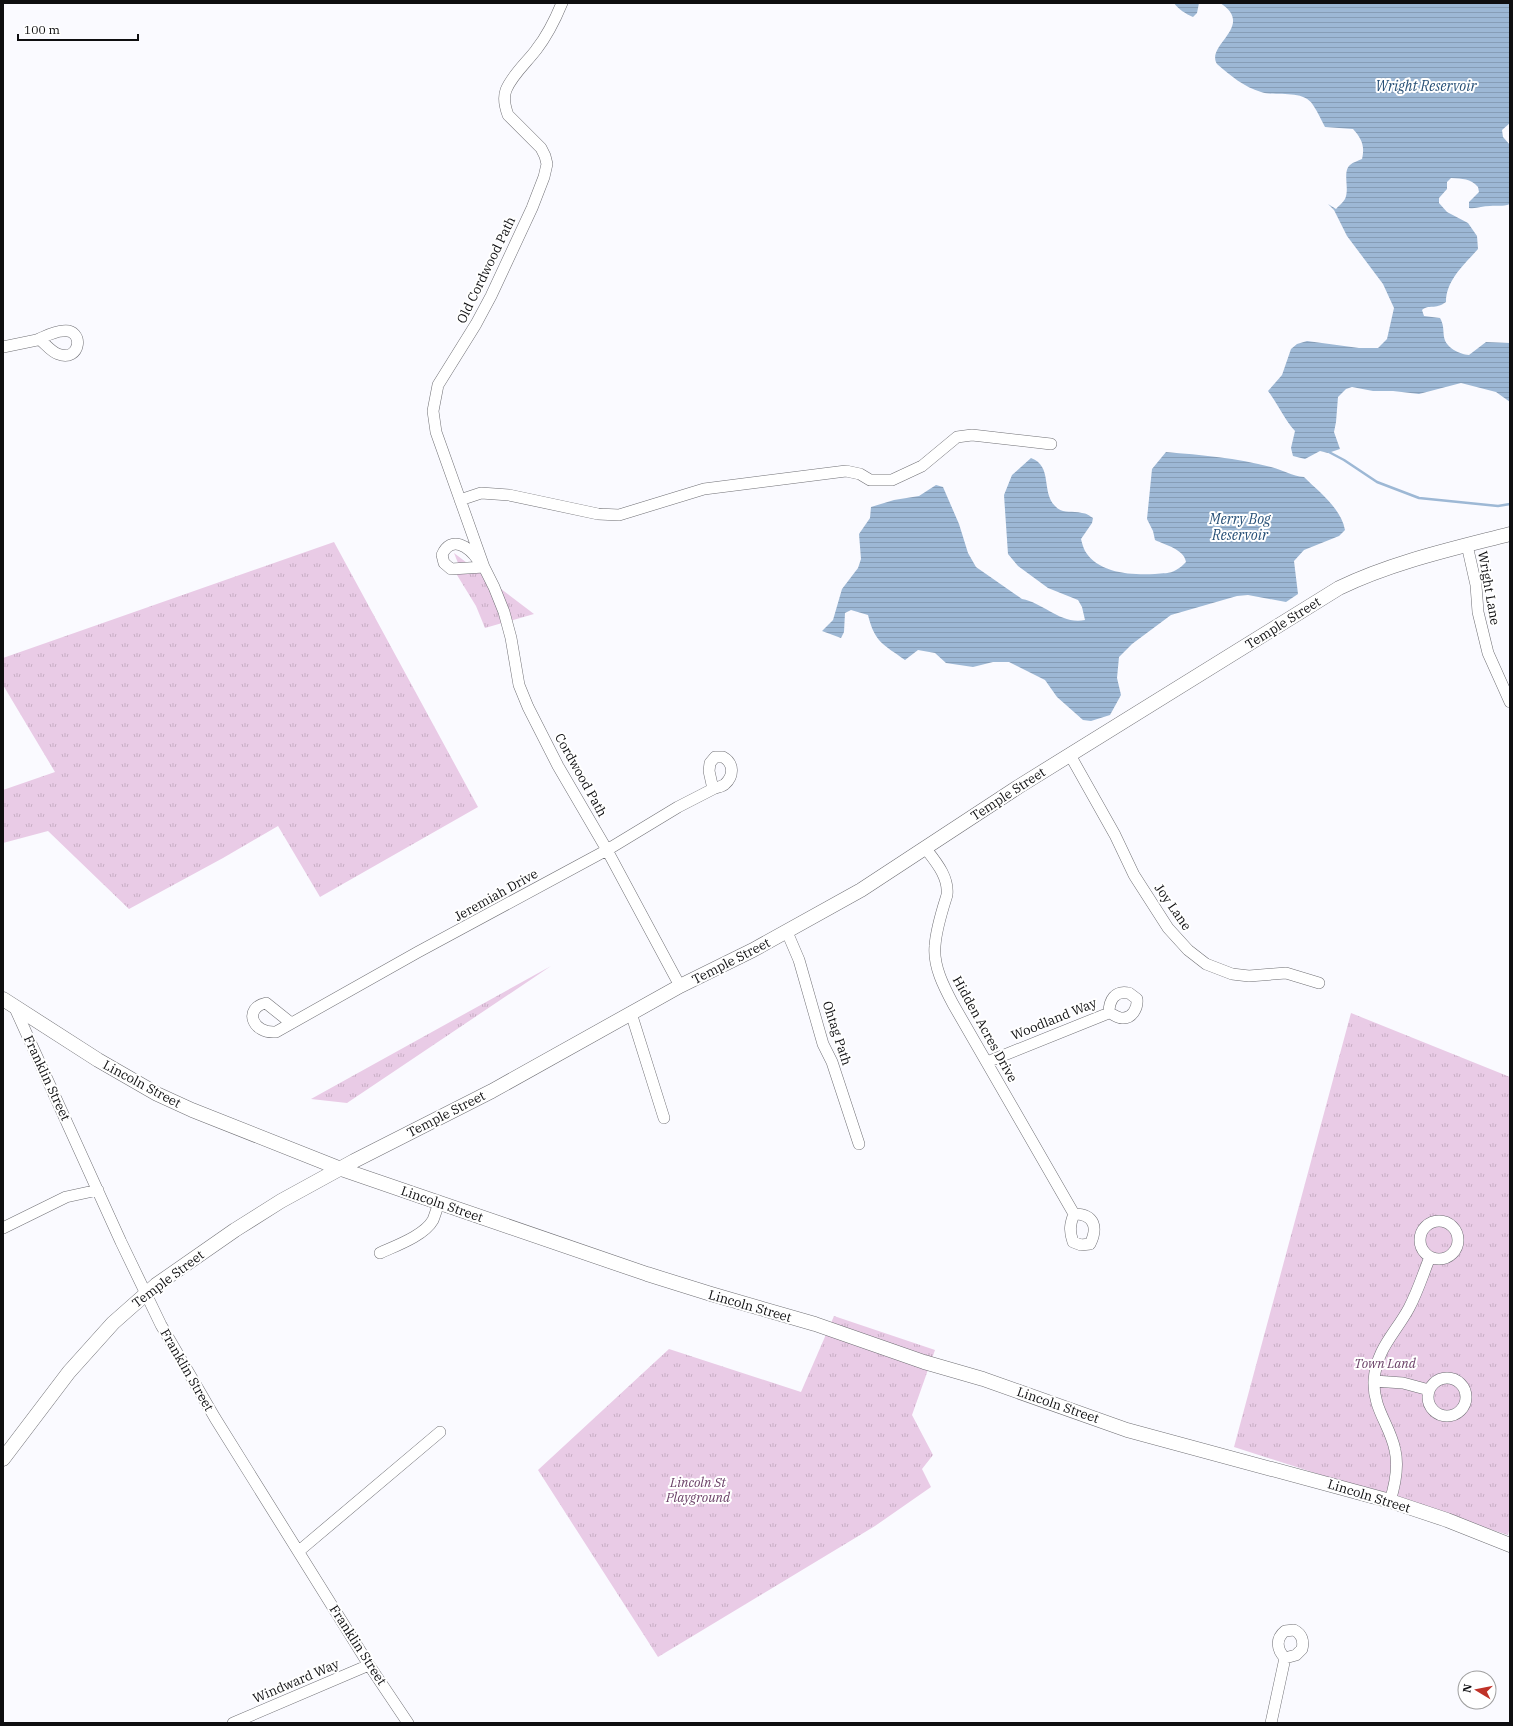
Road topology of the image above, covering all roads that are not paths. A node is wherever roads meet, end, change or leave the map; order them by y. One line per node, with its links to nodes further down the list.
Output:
1 (562, 3): 5 (street, Old Cordwood Path)
2 (39, 339): 3 (street)
3 (3, 347)
4 (1051, 444): 5 (street)
5 (460, 500): 8 (street, Old Cordwood Path)
6 (1510, 534): 7 (main road, Temple Street)
7 (1467, 545): 9 (street, Wright Lane); 10 (main road, Temple Street)
8 (484, 568): 13 (street, Cordwood Path)
9 (1510, 702)
10 (1070, 755): 12 (main road, Temple Street); 15 (street, Joy Lane)
11 (713, 789): 13 (street, Jeremiah Drive)
12 (926, 848): 14 (main road, Temple Street); 21 (street, Hidden Acres Drive)
13 (607, 850): 16 (street, Cordwood Path); 20 (street, Jeremiah Drive)
14 (787, 932): 16 (main road, Temple Street); 23 (street, Ohtag Path)
15 (1319, 983)
16 (680, 986): 19 (main road, Temple Street)
17 (8, 1003): 24 (main road, Lincoln Street); 25 (street, Franklin Street)
18 (1109, 1012): 21 (street, Woodland Way)
19 (631, 1013): 22 (street); 24 (main road, Temple Street)
20 (291, 1023)
21 (987, 1062): 27 (street, Hidden Acres Drive)
22 (664, 1118)
23 (859, 1144)
24 (340, 1169): 26 (main road, Lincoln Street); 31 (main road, Temple Street)
25 (98, 1190): 28 (street); 31 (street, Franklin Street)
26 (439, 1203): 29 (street); 36 (main road, Lincoln Street)
27 (1074, 1214)
28 (3, 1228)
29 (380, 1253)
30 (1430, 1257): 32 (street)
31 (145, 1294): 35 (main road, Temple Street); 38 (street, Franklin Street)
32 (1374, 1381): 33 (street); 36 (street)
33 (1429, 1390)
34 (440, 1432): 38 (street)
35 (3, 1459)
36 (1390, 1501): 37 (main road, Lincoln Street)
37 (1510, 1545)
38 (299, 1551): 40 (street, Franklin Street)
39 (1285, 1658): 43 (street)
40 (370, 1665): 41 (street, Windward Way); 42 (street, Franklin Street)
41 (233, 1723)
42 (408, 1723)
43 (1271, 1723)

